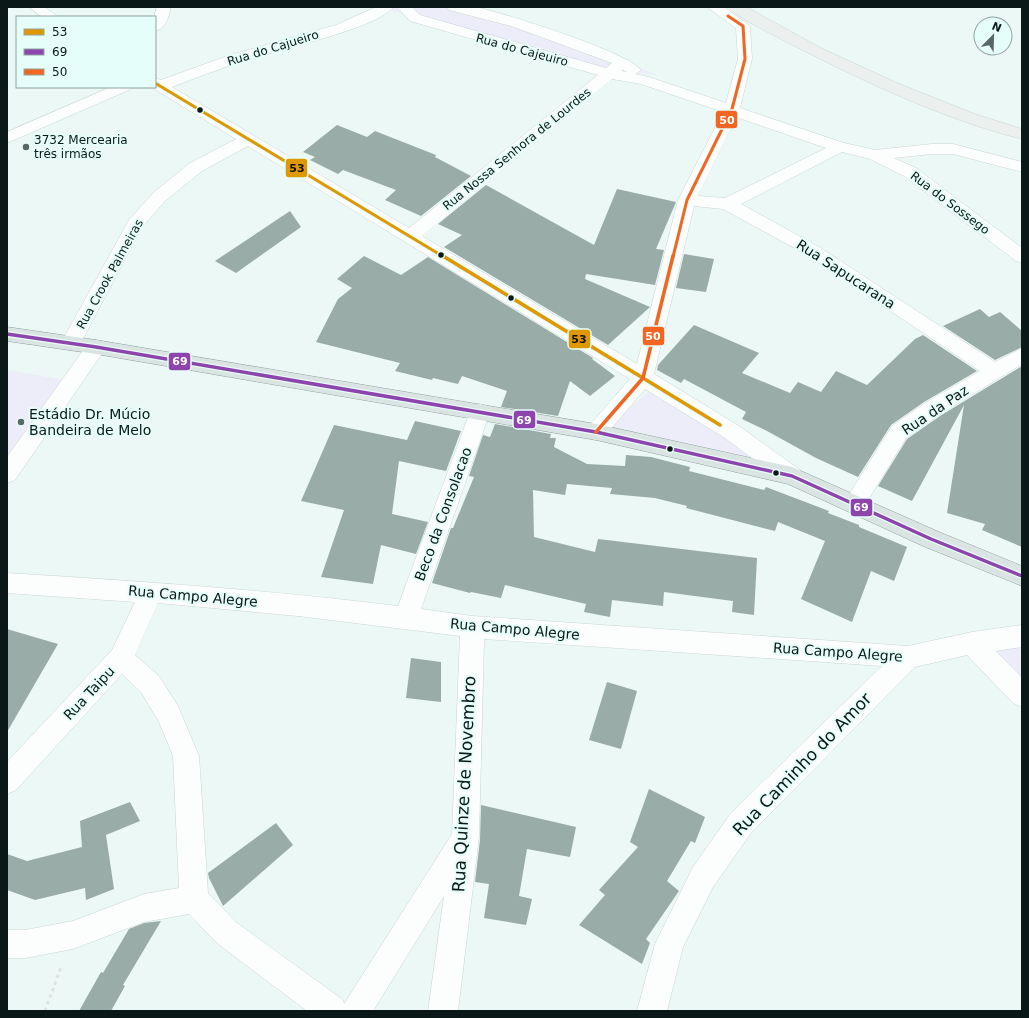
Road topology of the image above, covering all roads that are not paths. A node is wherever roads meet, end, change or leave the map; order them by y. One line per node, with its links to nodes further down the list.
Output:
1 (36, 7): 9 (street)
2 (164, 7): 10 (street)
3 (386, 7): 15 (street, Rua do Cajueiro)
4 (425, 7): 8 (street)
5 (454, 7): 12 (street, Rua do Cajeuiro)
6 (714, 7): 11 (street)
7 (739, 8): 11 (street); 18 (street)
8 (409, 10): 13 (street, Rua do Cajeuiro)
9 (50, 16)
10 (156, 26)
11 (743, 26): 17 (street)
12 (622, 62): 13 (street, Rua Nossa Senhora de Lourdes); 14 (street, Rua do Cajeuiro)
13 (610, 74): 14 (street, Rua do Cajeuiro); 26 (street, Rua Nossa Senhora de Lourdes)
14 (644, 80): 17 (street, Rua do Cajeuiro)
15 (157, 84): 20 (street)
16 (122, 88): 19 (street)
17 (732, 109): 21 (street, Rua do Cajeuiro); 24 (street)
18 (1022, 134)
19 (8, 135)
20 (249, 138): 26 (street); 29 (street, Rua Crook Palmeiras)
21 (840, 147): 22 (street, Rua do Cajeuiro); 25 (street)
22 (875, 155): 23 (street); 27 (street, Rua do Sossego)
23 (1022, 166)
24 (687, 200): 25 (street, Rua Sapucarana); 33 (street)
25 (727, 204): 32 (street, Rua Sapucarana)
26 (410, 236): 33 (street)
27 (1022, 257)
28 (7, 334): 29 (main road)
29 (71, 343): 30 (main road)
30 (96, 347): 34 (main road); 36 (street)
31 (1022, 355): 32 (street, Rua da Paz)
32 (995, 371): 38 (street, Rua da Paz)
33 (643, 378): 35 (street); 37 (street)
34 (480, 412): 35 (main road); 42 (street, Beco da Consolacao)
35 (596, 432): 37 (main road)
36 (7, 474)
37 (792, 476): 38 (main road)
38 (854, 504): 39 (main road)
39 (1022, 576)
40 (7, 583): 41 (street, Rua Campo Alegre)
41 (151, 592): 42 (street, Rua Campo Alegre); 47 (street, Rua Taipu)
42 (406, 617): 43 (street, Rua Campo Alegre)
43 (472, 627): 46 (street, Rua Campo Alegre); 50 (street, Rua Quinze de Novembro)
44 (1022, 636): 45 (street, Rua Campo Alegre)
45 (972, 643): 46 (street, Rua Campo Alegre); 48 (street)
46 (908, 657): 56 (street, Rua Caminho do Amor)
47 (121, 658): 49 (street, Rua Taipu); 51 (street)
48 (1022, 695)
49 (7, 781)
50 (465, 837): 54 (street); 55 (street, Rua Quinze de Novembro)
51 (194, 899): 52 (street); 53 (street)
52 (7, 944)
53 (332, 1011)
54 (356, 1011)
55 (443, 1011)
56 (652, 1011)

